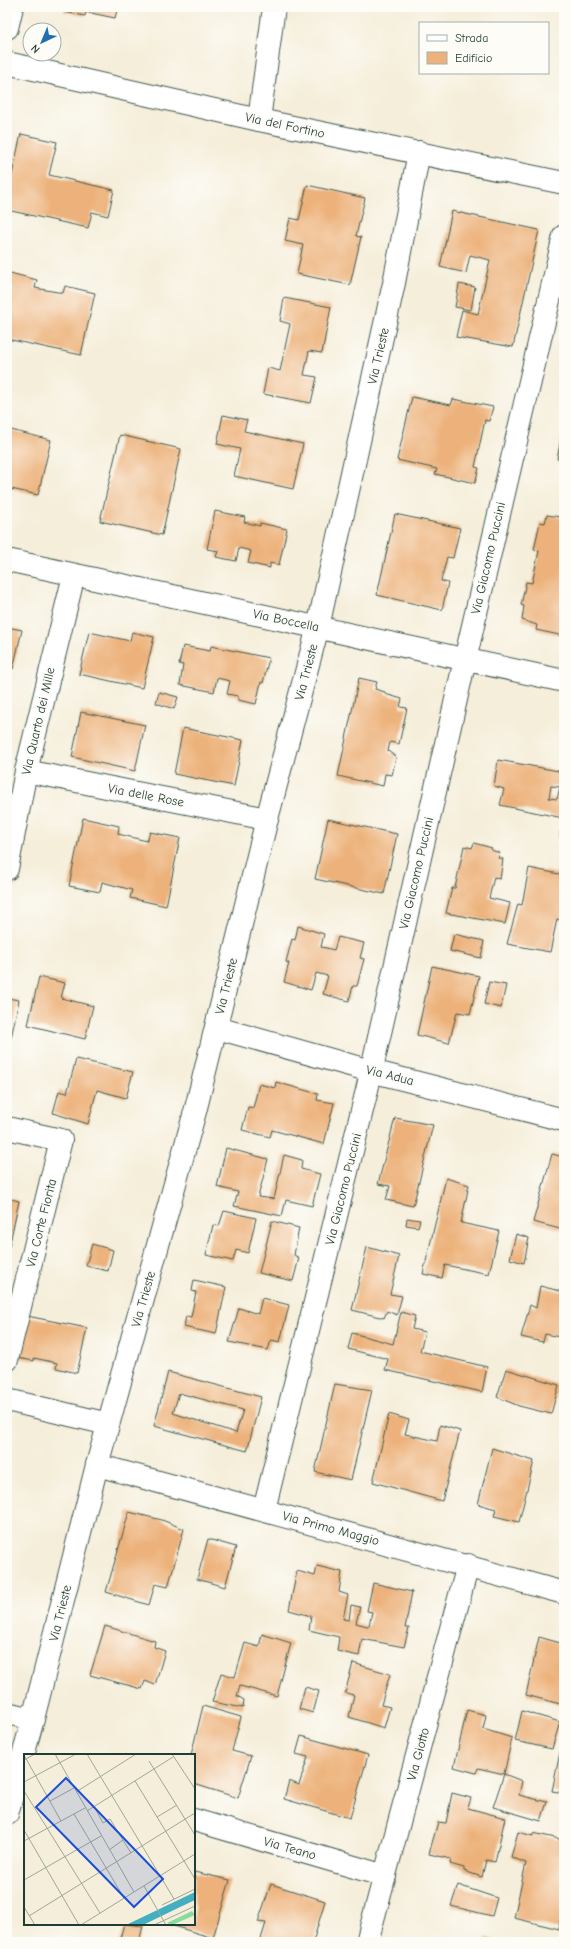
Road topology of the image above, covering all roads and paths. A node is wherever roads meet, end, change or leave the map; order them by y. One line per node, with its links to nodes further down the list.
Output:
1 (12, 7): 3 (street)
2 (274, 7): 5 (street)
3 (7, 28)
4 (7, 63): 5 (street, Via del Fortino)
5 (259, 120): 6 (street, Via del Fortino)
6 (419, 152): 7 (street, Via del Fortino); 11 (street, Via Trieste)
7 (564, 183)
8 (564, 236): 12 (street, Via Giacomo Puccini)
9 (7, 560): 10 (street, Via Boccella)
10 (74, 575): 11 (street, Via Boccella); 14 (street, Via Quarto dei Mille)
11 (318, 627): 12 (street, Via Boccella); 15 (street, Via Trieste)
12 (464, 660): 13 (street, Via Boccella); 18 (street, Via Giacomo Puccini)
13 (564, 680)
14 (26, 771): 15 (street, Via delle Rose); 16 (street, Via Quarto dei Mille)
15 (267, 819): 17 (street, Via Trieste)
16 (7, 869)
17 (216, 1028): 18 (street, Via Adua); 23 (street, Via Trieste)
18 (371, 1071): 19 (street, Via Adua); 25 (street, Via Giacomo Puccini)
19 (564, 1120)
20 (7, 1128): 21 (street, Via Corte Fiorita)
21 (7, 1360)
22 (7, 1400): 23 (street)
23 (108, 1424): 24 (street, Via Trieste)
24 (97, 1465): 25 (street, Via Primo Maggio); 29 (street, Via Trieste)
25 (264, 1510): 26 (street, Via Primo Maggio)
26 (468, 1566): 27 (street, Via Primo Maggio); 34 (street, Via Giotto)
27 (564, 1593)
28 (7, 1713): 29 (street)
29 (33, 1719): 30 (street, Via Trieste)
30 (25, 1754)
31 (22, 1769): 32 (street, Via Trieste)
32 (7, 1814)
33 (195, 1820): 34 (street, Via Teano)
34 (385, 1876): 35 (street, Via Giotto)
35 (367, 1942)

